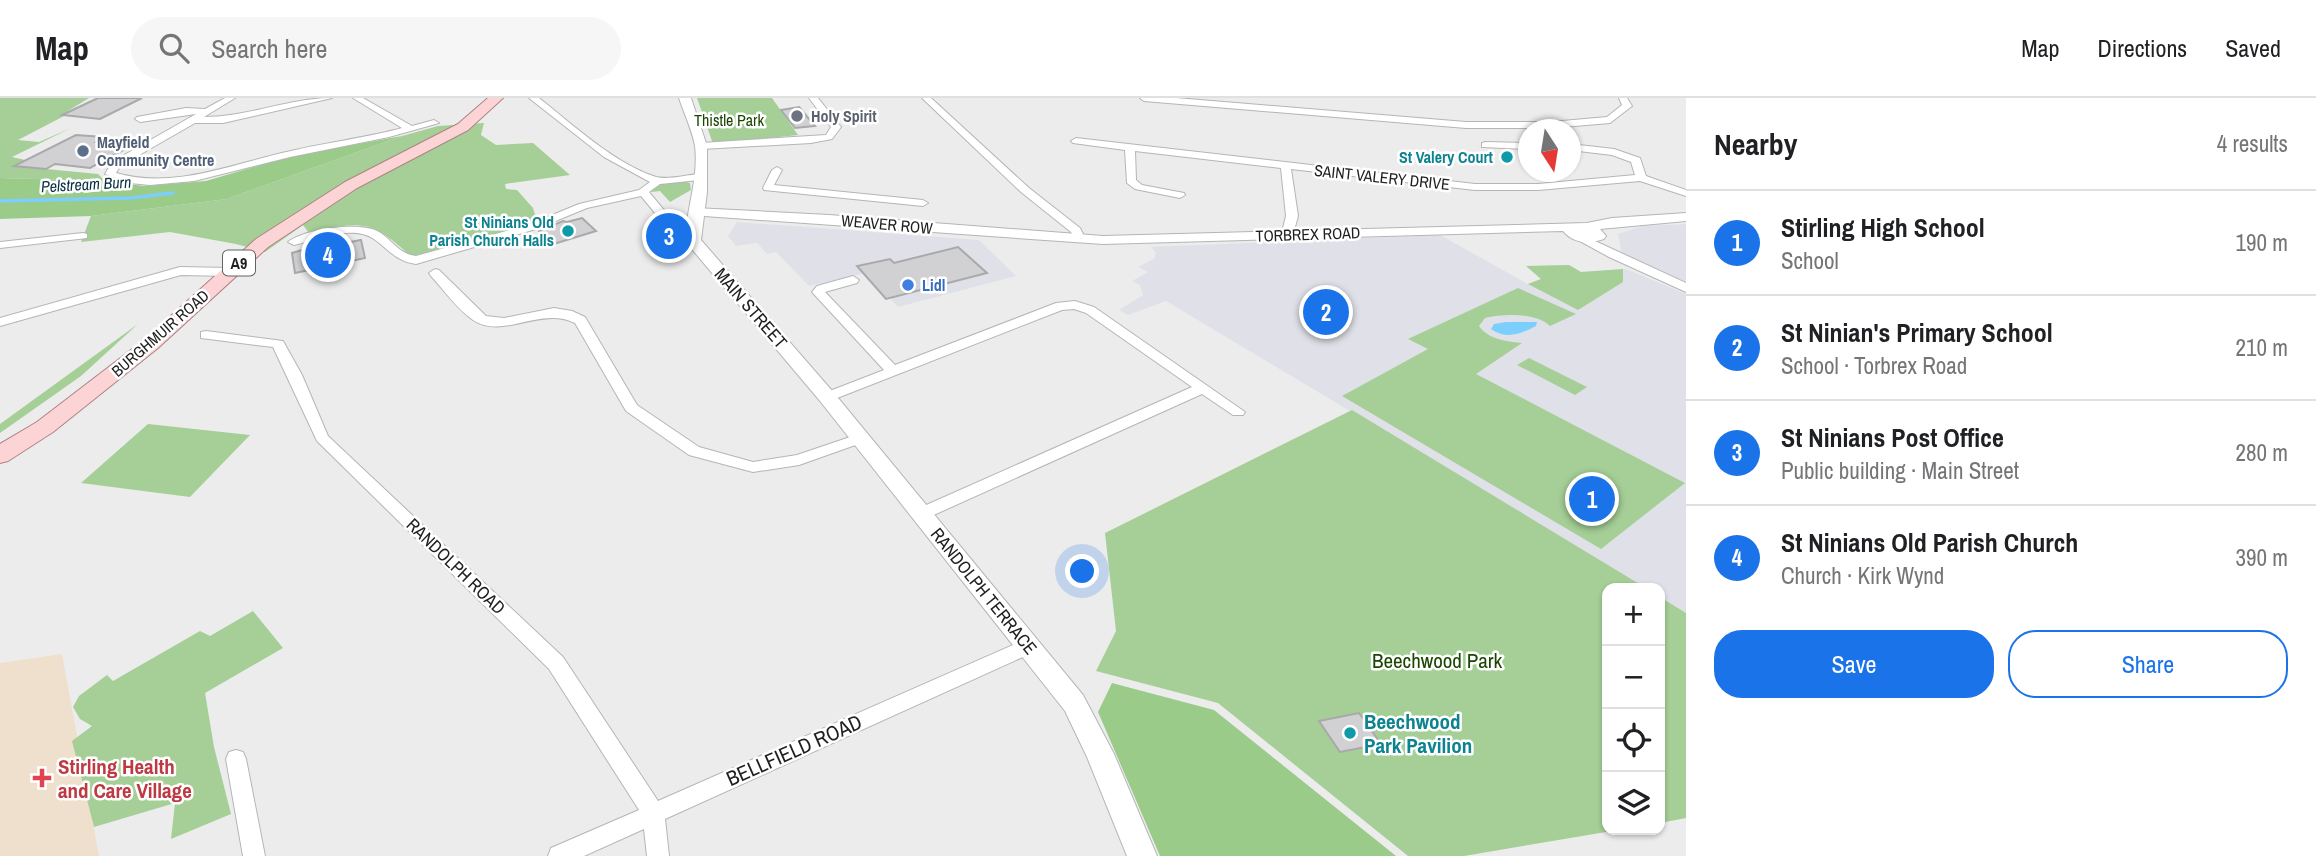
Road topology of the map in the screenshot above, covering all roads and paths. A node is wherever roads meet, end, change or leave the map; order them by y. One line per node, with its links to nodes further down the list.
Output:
1 (231, 98): 12 (street)
2 (328, 98): 14 (street)
3 (357, 98): 16 (street)
4 (475, 98): 43 (main road, BURGHMUIR ROAD / A9)
5 (496, 98): 43 (main road, BURGHMUIR ROAD / A9)
6 (533, 98): 27 (street)
7 (685, 98): 19 (main road)
8 (813, 98): 19 (street)
9 (926, 98): 40 (street)
10 (1144, 98): 11 (street)
11 (1623, 98)
12 (205, 112): 13 (street); 14 (street)
13 (141, 119)
14 (193, 121): 16 (street)
15 (434, 123): 16 (street)
16 (409, 128)
17 (1076, 141): 21 (street, SAINT VALERY DRIVE)
18 (1485, 145): 20 (street)
19 (701, 146): 25 (main road, MAIN STREET)
20 (1518, 146)
21 (1130, 148): 23 (street, SAINT VALERY DRIVE); 30 (street)
22 (1581, 148): 26 (street)
23 (1286, 167): 26 (street, SAINT VALERY DRIVE); 38 (street)
24 (777, 170): 31 (street)
25 (699, 177): 27 (street); 33 (main road, MAIN STREET)
26 (1641, 178): 29 (street, SAINT VALERY DRIVE)
27 (656, 181): 28 (street)
28 (643, 192): 34 (street); 41 (street)
29 (1686, 193)
30 (1180, 195)
31 (891, 200): 32 (street); 36 (street)
32 (923, 203)
33 (695, 212): 36 (street, WEAVER ROW); 51 (main road, MAIN STREET)
34 (664, 217)
35 (1686, 217): 37 (street)
36 (886, 224): 40 (street, WEAVER ROW)
37 (1583, 232): 38 (street, TORBREX ROAD); 46 (street)
38 (1298, 235): 40 (street, TORBREX ROAD)
39 (83, 236): 42 (street)
40 (1079, 238)
41 (294, 242)
42 (0, 246)
43 (220, 272): 47 (street); 53 (main road, BURGHMUIR ROAD / A9); 55 (main road, BURGHMUIR ROAD / A9)
44 (435, 273): 54 (street)
45 (853, 280): 49 (street)
46 (1686, 288)
47 (0, 322)
48 (206, 335): 59 (street, RANDOLPH ROAD)
49 (893, 371): 50 (street); 51 (street)
50 (1202, 388): 52 (street); 56 (street)
51 (827, 397): 54 (main road, RANDOLPH TERRACE)
52 (1238, 412)
53 (0, 439)
54 (859, 439): 56 (main road, RANDOLPH TERRACE)
55 (0, 455)
56 (921, 514): 57 (main road, RANDOLPH TERRACE)
57 (1030, 646): 59 (street, BELLFIELD ROAD); 63 (main road, RANDOLPH TERRACE)
58 (236, 759): 60 (street)
59 (654, 814): 61 (street, BELLFIELD ROAD); 62 (street, RANDOLPH ROAD)
60 (254, 856)
61 (559, 856)
62 (658, 856)
63 (1142, 856)

